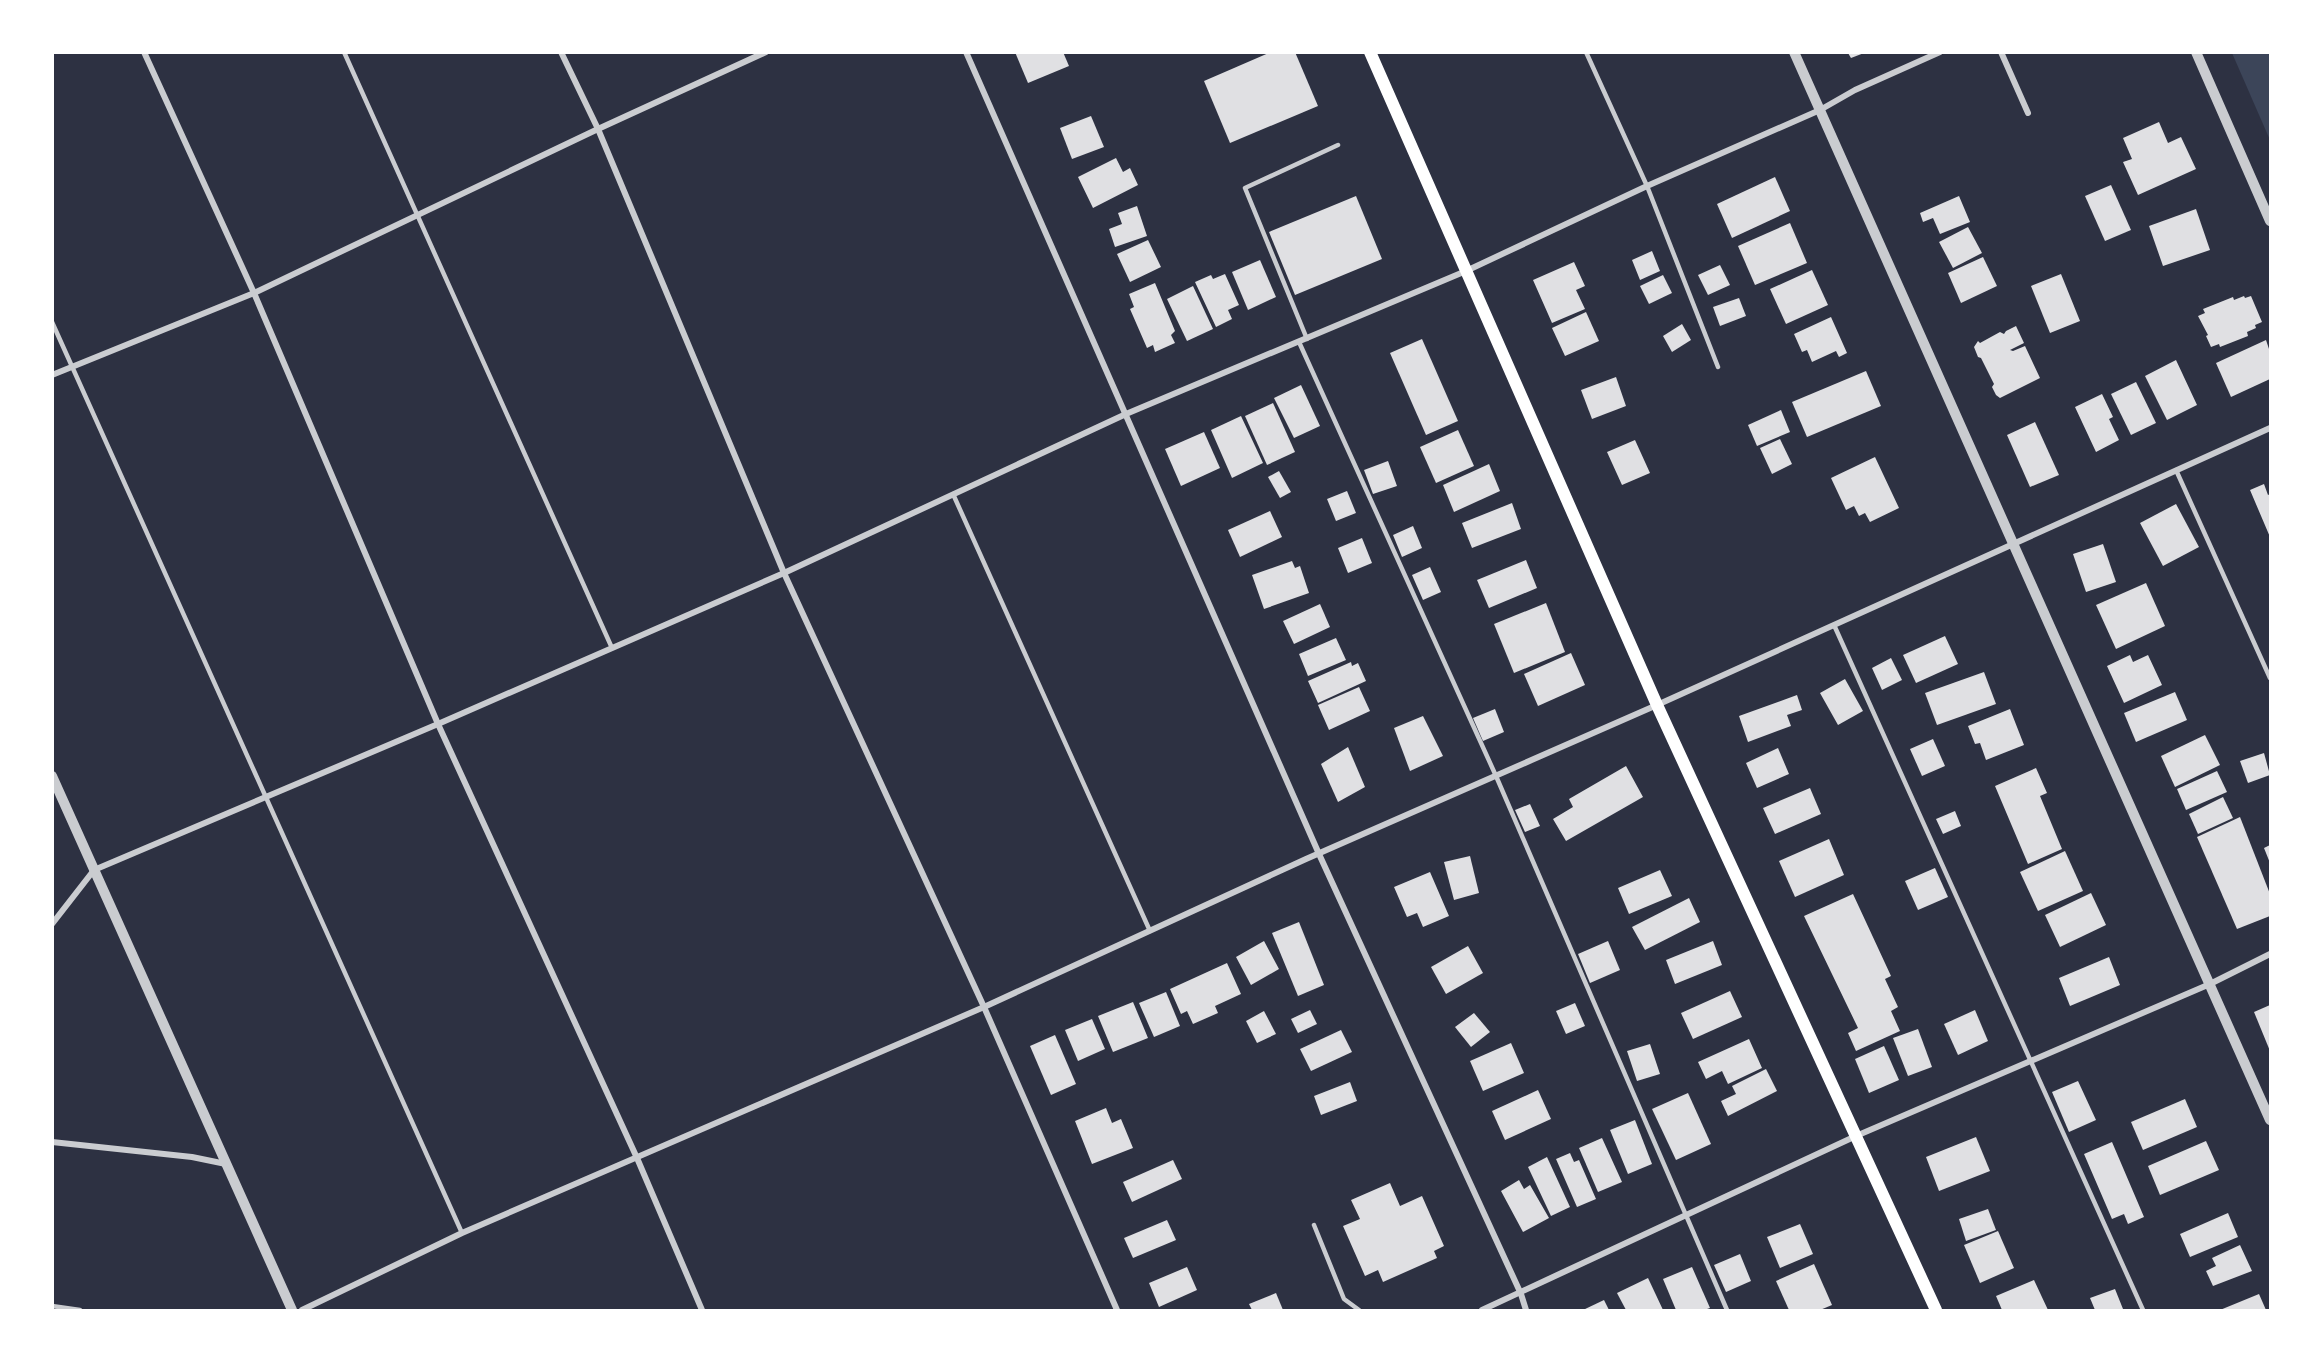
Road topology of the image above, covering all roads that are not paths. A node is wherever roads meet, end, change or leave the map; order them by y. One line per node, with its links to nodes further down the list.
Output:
1 (144, 52): 21 (street)
2 (344, 52): 18 (lane)
3 (561, 52): 15 (street)
4 (766, 52): 12 (street)
5 (966, 52): 28 (street)
6 (1370, 52): 20 (main road)
7 (1586, 52): 17 (lane)
8 (1794, 52): 13 (street)
9 (1940, 52): 13 (street)
10 (2001, 52): 14 (street)
11 (2196, 52): 19 (street)
12 (755, 55): 15 (street)
13 (1820, 110): 17 (street); 32 (street)
14 (2028, 113)
15 (598, 129): 18 (street); 33 (street)
16 (1338, 145): 23 (lane)
17 (1647, 186): 20 (street); 26 (lane)
18 (417, 215): 21 (street); 35 (lane)
19 (2271, 221)
20 (1466, 272): 23 (street); 37 (main road)
21 (254, 292): 25 (street); 38 (street)
22 (52, 322): 25 (lane)
23 (1307, 339): 24 (street)
24 (1299, 342): 28 (street); 40 (lane)
25 (73, 367): 27 (street); 41 (lane)
26 (1718, 367)
27 (52, 375)
28 (1126, 414): 31 (street); 42 (street)
29 (2271, 428): 30 (street)
30 (2176, 470): 32 (street); 36 (lane)
31 (953, 494): 33 (street); 45 (lane)
32 (2013, 543): 34 (street); 47 (street)
33 (784, 573): 35 (street); 48 (street)
34 (1834, 625): 37 (street); 49 (lane)
35 (612, 648): 38 (street)
36 (2271, 678)
37 (1657, 705): 40 (street); 51 (main road)
38 (438, 724): 41 (street); 53 (street)
39 (52, 776): 43 (street)
40 (1496, 776): 42 (street); 55 (lane)
41 (266, 797): 43 (street); 57 (lane)
42 (1319, 854): 45 (street); 58 (street)
43 (94, 870): 44 (street); 54 (street)
44 (52, 924)
45 (1150, 931): 48 (street)
46 (2271, 954): 47 (street)
47 (2210, 984): 49 (street); 50 (street)
48 (984, 1007): 53 (street); 64 (street)
49 (2030, 1061): 51 (street); 70 (lane)
50 (2271, 1120)
51 (1856, 1136): 55 (street); 69 (main road)
52 (52, 1142): 54 (street)
53 (637, 1158): 57 (street); 63 (street)
54 (226, 1164): 61 (street)
55 (1687, 1216): 58 (street); 68 (lane)
56 (1314, 1225): 65 (lane)
57 (462, 1233): 62 (street)
58 (1521, 1294): 66 (street); 67 (street)
59 (52, 1306): 60 (lane)
60 (80, 1311)
61 (292, 1311)
62 (302, 1311)
63 (702, 1311)
64 (1117, 1311)
65 (1359, 1311)
66 (1482, 1311)
67 (1526, 1311)
68 (1727, 1311)
69 (1936, 1311)
70 (2143, 1311)

